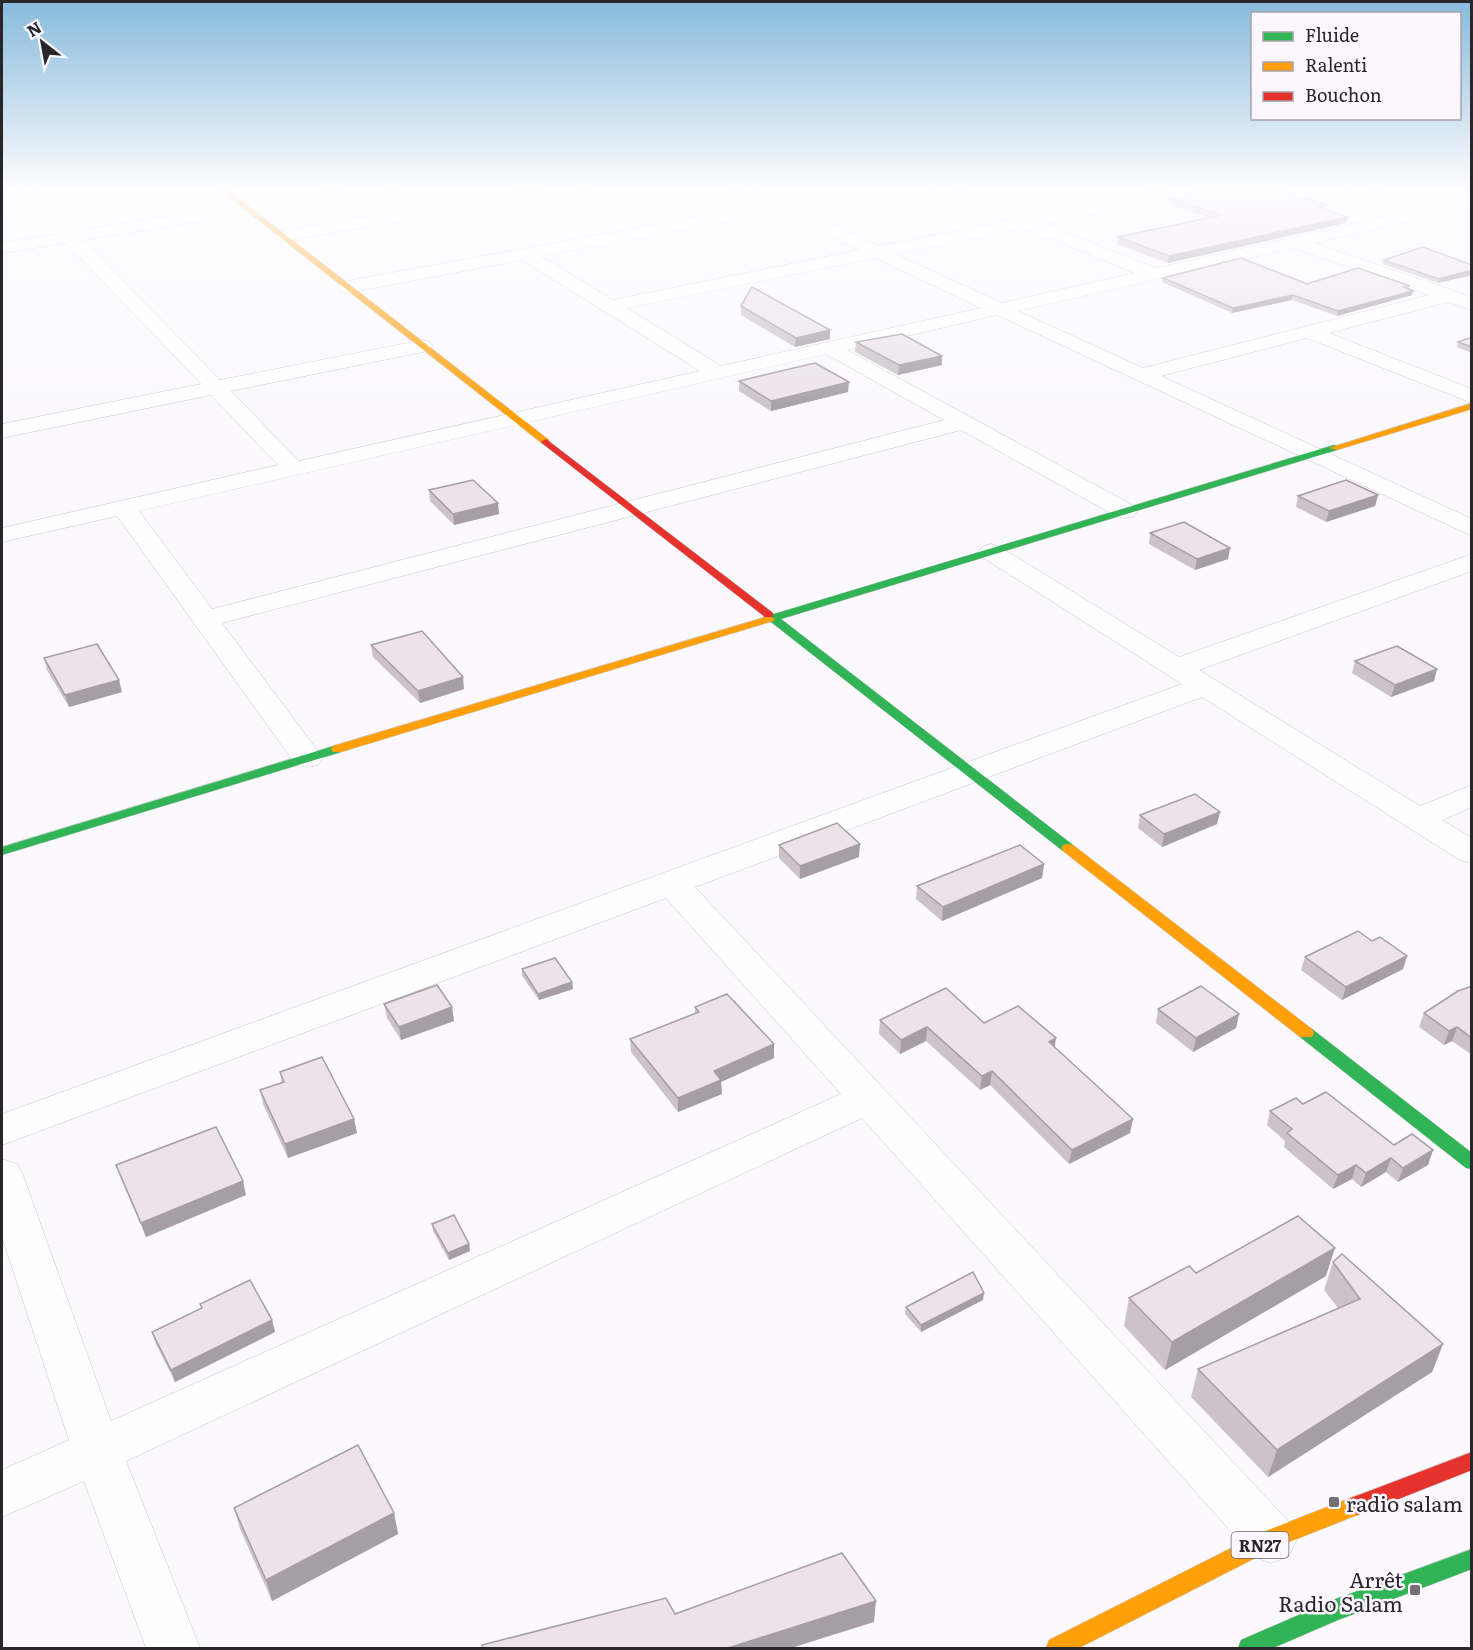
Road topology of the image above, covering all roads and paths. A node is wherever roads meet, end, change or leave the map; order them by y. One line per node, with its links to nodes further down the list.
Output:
1 (95, 263): 21 (street)
2 (316, 263): 11 (street)
3 (476, 263): 11 (street)
4 (540, 263): 14 (street)
5 (823, 263): 14 (street)
6 (901, 263): 15 (street)
7 (1126, 263): 10 (street)
8 (1202, 263): 10 (street)
9 (1354, 263): 12 (street)
10 (1154, 274): 15 (street)
11 (346, 287): 17 (street)
12 (1448, 296): 13 (street); 16 (street)
13 (1472, 304)
14 (610, 306): 19 (street)
15 (999, 309): 18 (street); 20 (street)
16 (1309, 332): 20 (street); 22 (street)
17 (423, 346): 21 (street); 24 (street)
18 (829, 348): 19 (street); 25 (street)
19 (718, 373): 24 (street)
20 (1142, 375): 27 (street)
21 (216, 388): 26 (street); 28 (street)
22 (1472, 397)
23 (1472, 406): 27 (street)
24 (516, 419): 28 (street); 30 (street)
25 (964, 422): 30 (street); 31 (street)
26 (3, 429)
27 (1312, 455): 31 (street); 32 (street)
28 (294, 469): 29 (street)
29 (124, 508): 33 (street); 37 (street)
30 (631, 508): 36 (street); 37 (street)
31 (1125, 511): 34 (street)
32 (1472, 529)
33 (2, 535)
34 (991, 552): 36 (street); 38 (street)
35 (1472, 562): 38 (street)
36 (772, 618): 39 (street); 40 (street)
37 (205, 619): 39 (street)
38 (1190, 677): 40 (street); 42 (street)
39 (307, 758): 43 (street)
40 (970, 772): 45 (street); 48 (street)
41 (1472, 795): 42 (street)
42 (1418, 819): 44 (street)
43 (2, 850)
44 (1472, 853)
45 (671, 882): 46 (street); 47 (street)
46 (868, 1098): 50 (street); 53 (street)
47 (2, 1130)
48 (1472, 1163)
49 (2, 1175): 50 (street)
50 (97, 1450): 52 (street); 55 (street)
51 (1472, 1461): 53 (street, RN27)
52 (2, 1494)
53 (1271, 1539): 56 (street, RN27)
54 (1472, 1559): 57 (street)
55 (173, 1648)
56 (1057, 1648)
57 (1249, 1648)

